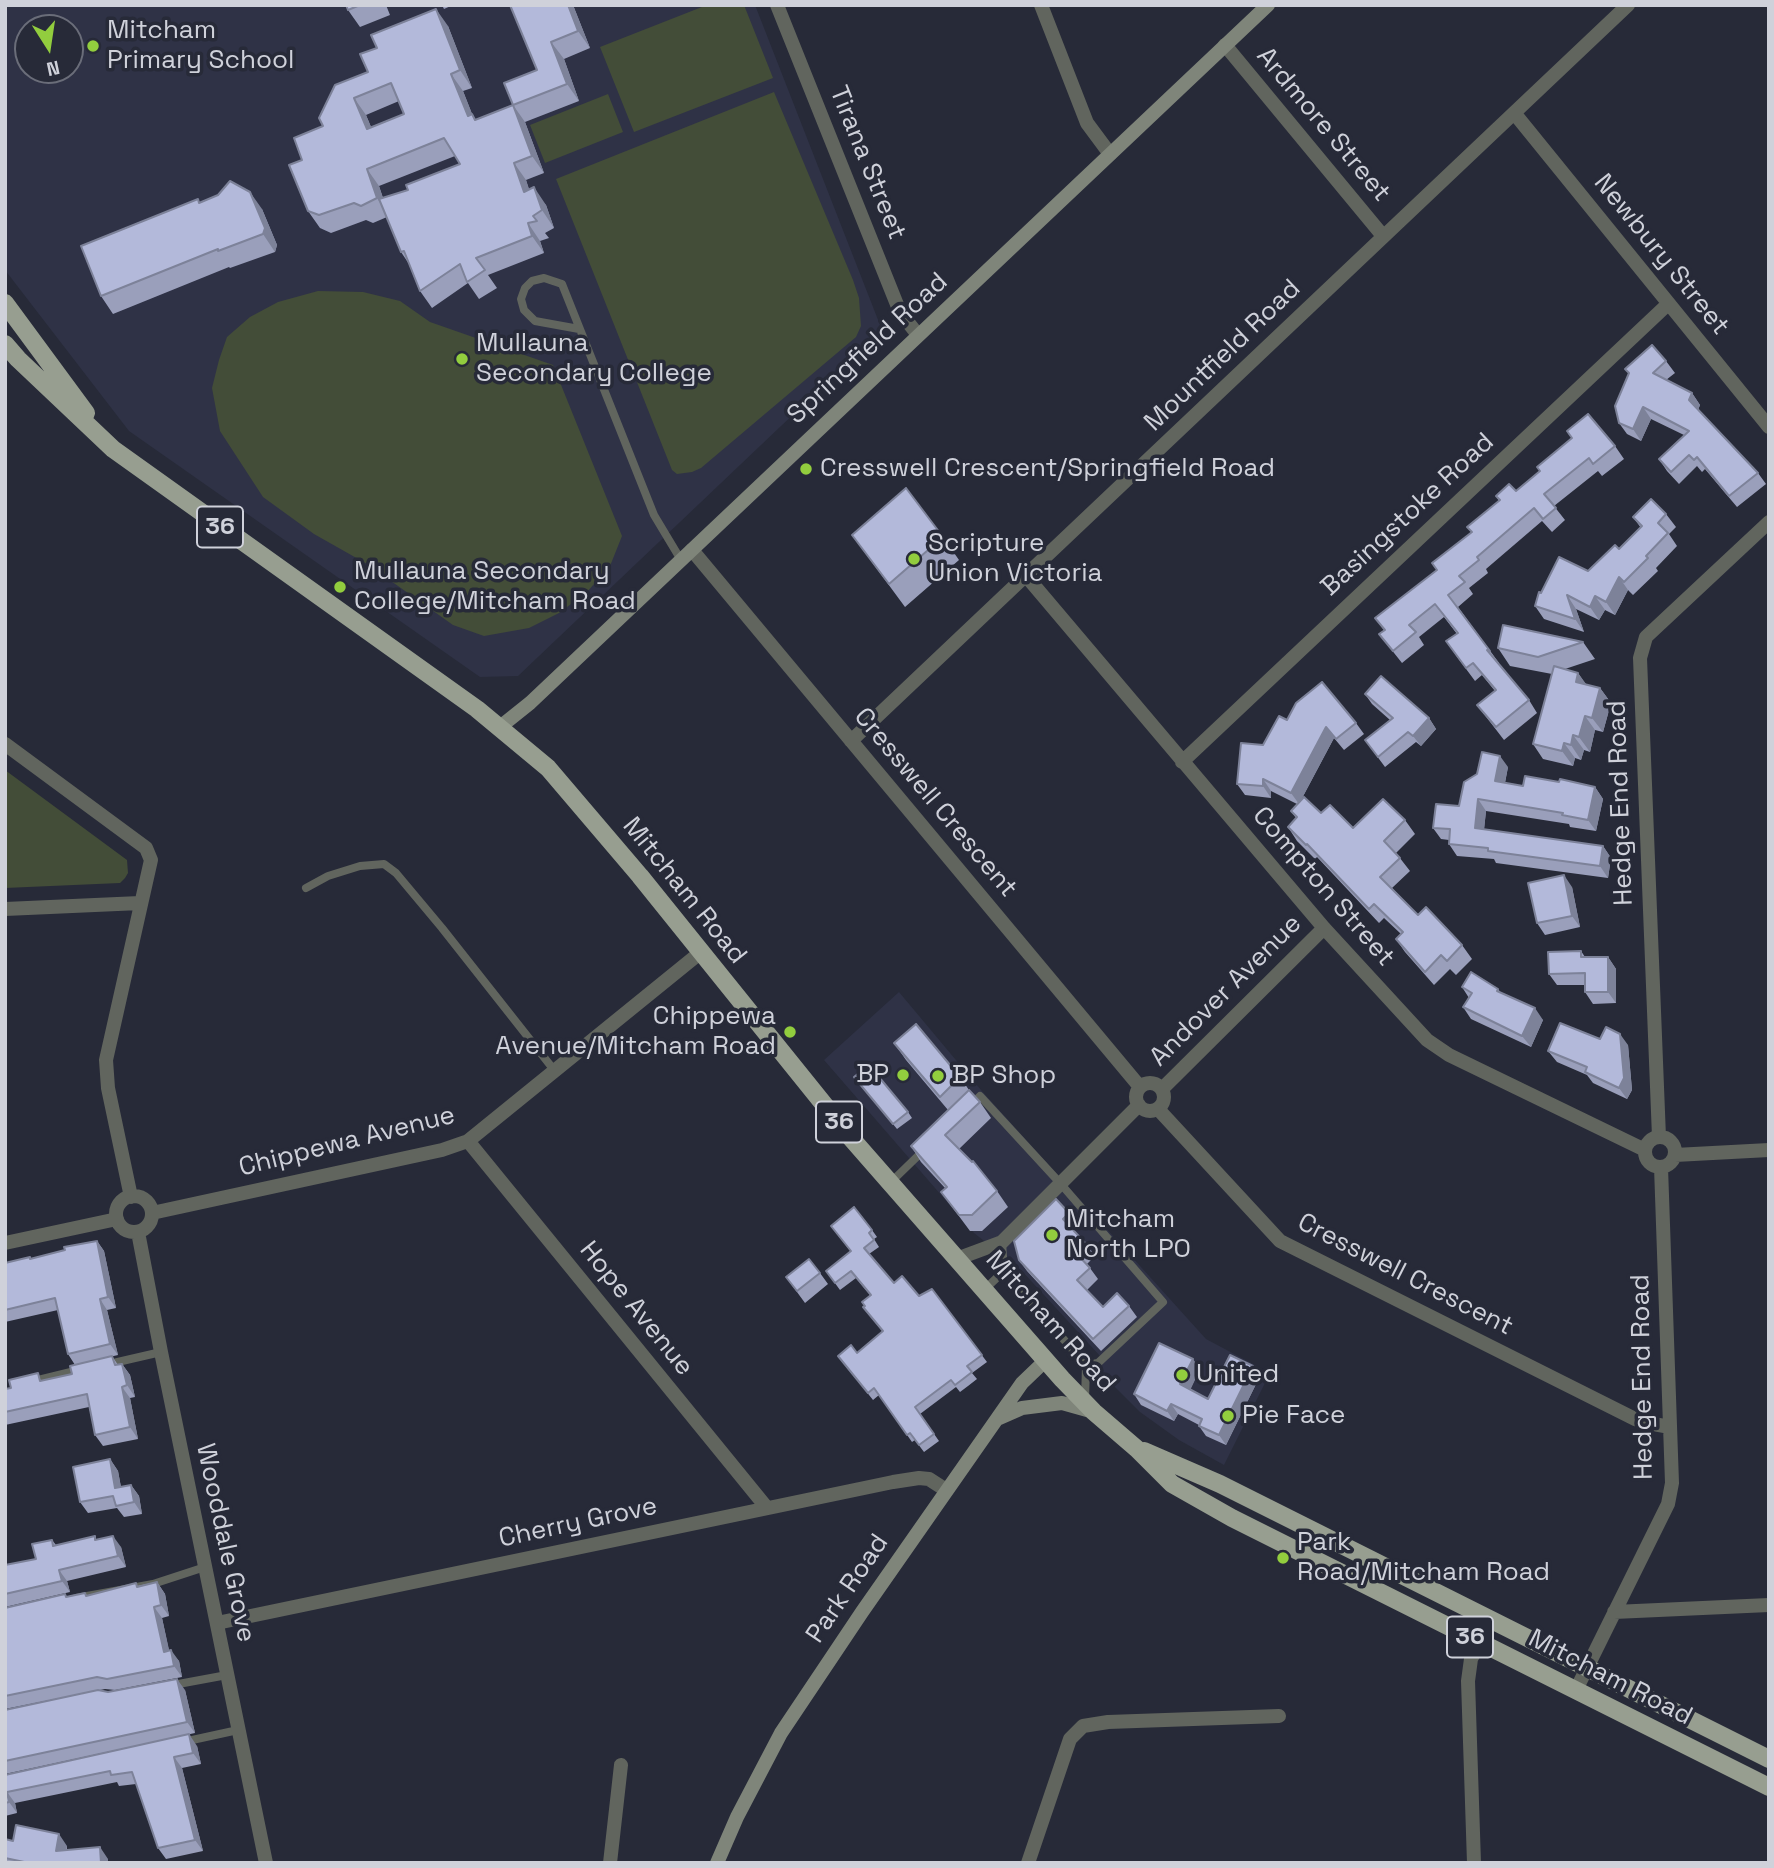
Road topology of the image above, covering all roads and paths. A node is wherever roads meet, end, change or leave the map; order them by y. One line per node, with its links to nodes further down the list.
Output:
1 (777, 5): 12 (street, Tirana Street)
2 (1041, 5): 7 (street)
3 (1268, 5): 5 (main road, Springfield Road)
4 (1628, 5): 6 (street, Mountfield Road)
5 (1225, 46): 7 (main road, Springfield Road); 8 (street, Ardmore Street)
6 (1515, 114): 8 (street, Mountfield Road); 10 (street, Newbury Street)
7 (1110, 154): 12 (main road, Springfield Road)
8 (1383, 236): 19 (street, Mountfield Road)
9 (5, 303): 15 (main road, Mitcham Road / 36)
10 (1668, 303): 14 (street, Newbury Street); 23 (street, Basingstoke Road)
11 (579, 329): 11 (lane); 18 (lane)
12 (918, 335): 17 (main road, Springfield Road)
13 (5, 344): 15 (main road, Mitcham Road / 36)
14 (1769, 427)
15 (113, 449): 20 (main road, Mitcham Road / 36)
16 (1769, 522): 35 (street, Hedge End Road)
17 (692, 550): 18 (main road, Springfield Road); 21 (street, Cresswell Crescent)
18 (681, 560): 20 (main road, Springfield Road)
19 (1027, 577): 21 (street, Mountfield Road); 23 (street, Compton Street)
20 (500, 727): 28 (main road, Mitcham Road / 36)
21 (851, 741): 30 (street, Cresswell Crescent)
22 (5, 744): 25 (street)
23 (1182, 762): 27 (street, Compton Street)
24 (306, 888): 29 (lane)
25 (140, 903): 26 (street); 44 (street)
26 (5, 909)
27 (1324, 928): 31 (street, Andover Avenue); 38 (street, Compton Street)
28 (701, 953): 29 (street, Chippewa Avenue); 42 (main road, Mitcham Road / 36)
29 (554, 1070): 36 (street, Chippewa Avenue)
30 (1140, 1087): 31 (street); 32 (street)
31 (1162, 1089): 33 (street)
32 (1139, 1105): 33 (street); 43 (street)
33 (1158, 1109): 61 (street, Cresswell Crescent)
34 (960, 1115): 43 (lane)
35 (1659, 1137): 38 (street); 40 (street)
36 (468, 1141): 45 (street, Chippewa Avenue); 64 (street, Hope Avenue)
37 (930, 1144): 42 (lane)
38 (1645, 1150): 41 (street)
39 (1769, 1150): 40 (street)
40 (1675, 1155): 41 (street)
41 (1661, 1167): 61 (street, Hedge End Road)
42 (891, 1182): 50 (main road, Mitcham Road / 36)
43 (1060, 1183): 48 (street); 55 (lane)
44 (131, 1197): 45 (street); 46 (street)
45 (152, 1213): 47 (street)
46 (117, 1219): 47 (street); 49 (street)
47 (138, 1232): 53 (street, Wooddale Grove)
48 (1002, 1242): 50 (street); 51 (lane)
49 (5, 1243)
50 (959, 1258): 52 (main road, Mitcham Road / 36)
51 (1004, 1271): 52 (lane); 55 (lane)
52 (985, 1289): 54 (main road, Mitcham Road / 36)
53 (161, 1352): 56 (lane); 65 (street, Wooddale Grove)
54 (1046, 1360): 59 (main road, Mitcham Road / 36); 60 (main road, Park Road)
55 (1086, 1365): 59 (lane)
56 (96, 1367)
57 (83, 1370): 58 (lane)
58 (18, 1384)
59 (1089, 1408): 60 (main road); 62 (main road, Mitcham Road / 36)
60 (996, 1420): 63 (main road, Park Road)
61 (1670, 1427): 68 (street, Hedge End Road)
62 (1137, 1449): 69 (main road, Mitcham Road / 36); 71 (main road, Mitcham Road / 36)
63 (946, 1490): 64 (street, Cherry Grove); 84 (main road, Park Road)
64 (767, 1508): 70 (street, Cherry Grove)
65 (205, 1567): 66 (lane); 70 (street, Wooddale Grove)
66 (69, 1599)
67 (1769, 1605): 68 (street)
68 (1614, 1612): 72 (street, Hedge End Road)
69 (1493, 1619): 71 (main road); 72 (main road, Mitcham Road / 36)
70 (216, 1623): 73 (street, Wooddale Grove)
71 (1480, 1642): 75 (main road, Mitcham Road / 36); 86 (street)
72 (1587, 1668): 75 (street, Hedge End Road); 79 (main road, Mitcham Road / 36)
73 (227, 1675): 74 (lane); 77 (street, Wooddale Grove)
74 (165, 1687)
75 (1576, 1690): 81 (main road, Mitcham Road / 36)
76 (1279, 1716): 85 (street)
77 (238, 1730): 78 (lane); 82 (street, Wooddale Grove)
78 (173, 1744)
79 (1769, 1759)
80 (621, 1765): 83 (street)
81 (1769, 1787)
82 (266, 1863)
83 (610, 1863)
84 (717, 1863)
85 (1028, 1863)
86 (1474, 1863)

